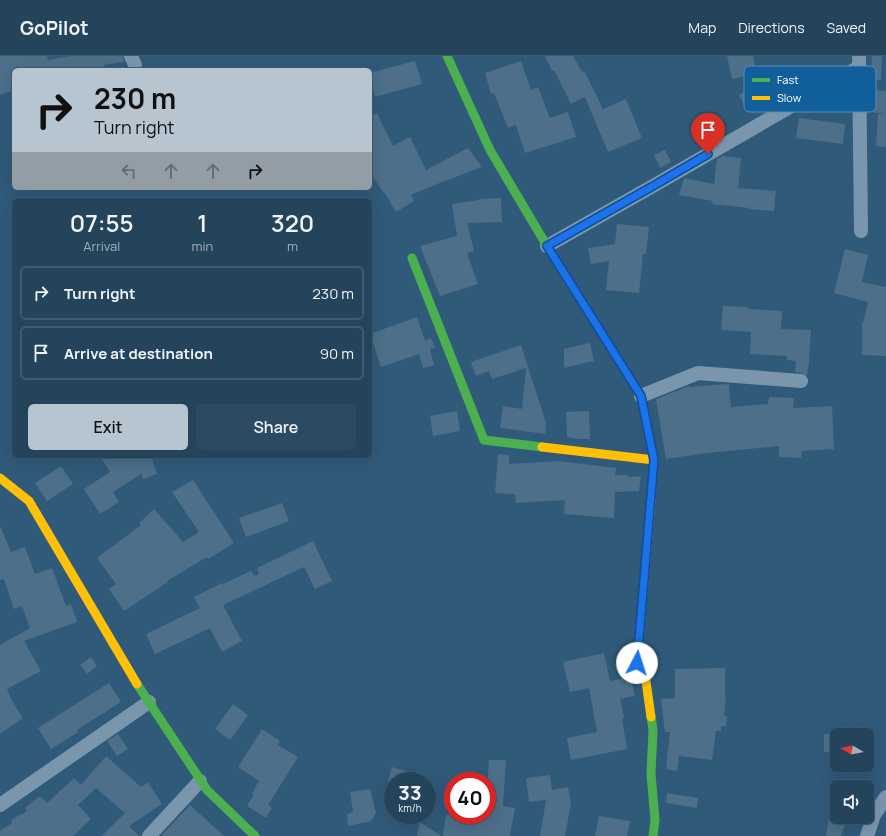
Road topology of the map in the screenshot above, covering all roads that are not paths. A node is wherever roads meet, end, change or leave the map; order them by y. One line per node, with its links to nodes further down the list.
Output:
1 (447, 56): 5 (street)
2 (775, 112): 5 (street)
3 (860, 112): 4 (street)
4 (861, 232)
5 (547, 246): 8 (street)
6 (412, 258): 9 (street)
7 (801, 382): 8 (street)
8 (641, 396): 9 (street)
9 (654, 460): 17 (street)
10 (0, 478): 11 (street)
11 (149, 702): 12 (street); 14 (street)
12 (200, 781): 15 (street); 16 (street)
13 (886, 797): 18 (street)
14 (0, 805)
15 (149, 836)
16 (255, 836)
17 (653, 836)
18 (867, 836)

